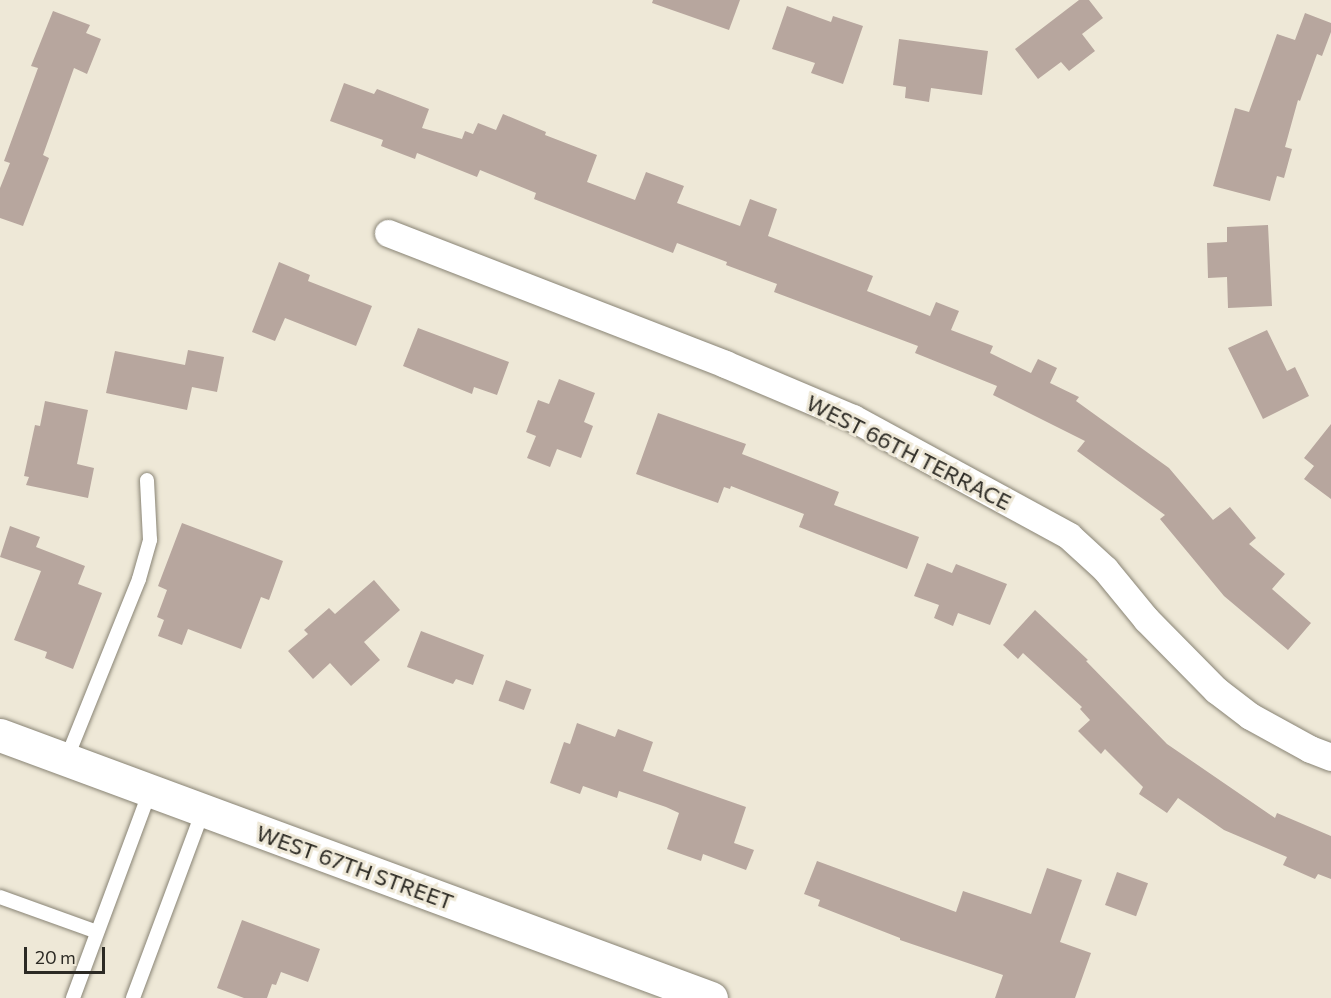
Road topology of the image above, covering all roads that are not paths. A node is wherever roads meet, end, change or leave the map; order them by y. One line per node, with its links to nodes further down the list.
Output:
1 (388, 233): 4 (street, WEST 66TH TERRACE)
2 (147, 480): 5 (lane)
3 (0, 735): 5 (street, WEST 67TH STREET)
4 (1331, 758)
5 (66, 760): 6 (street, WEST 67TH STREET)
6 (150, 791): 7 (street, WEST 67TH STREET); 9 (lane)
7 (203, 811): 11 (lane); 12 (street, WEST 67TH STREET)
8 (0, 897): 9 (lane)
9 (98, 933): 10 (lane)
10 (73, 998)
11 (133, 998)
12 (711, 998)

